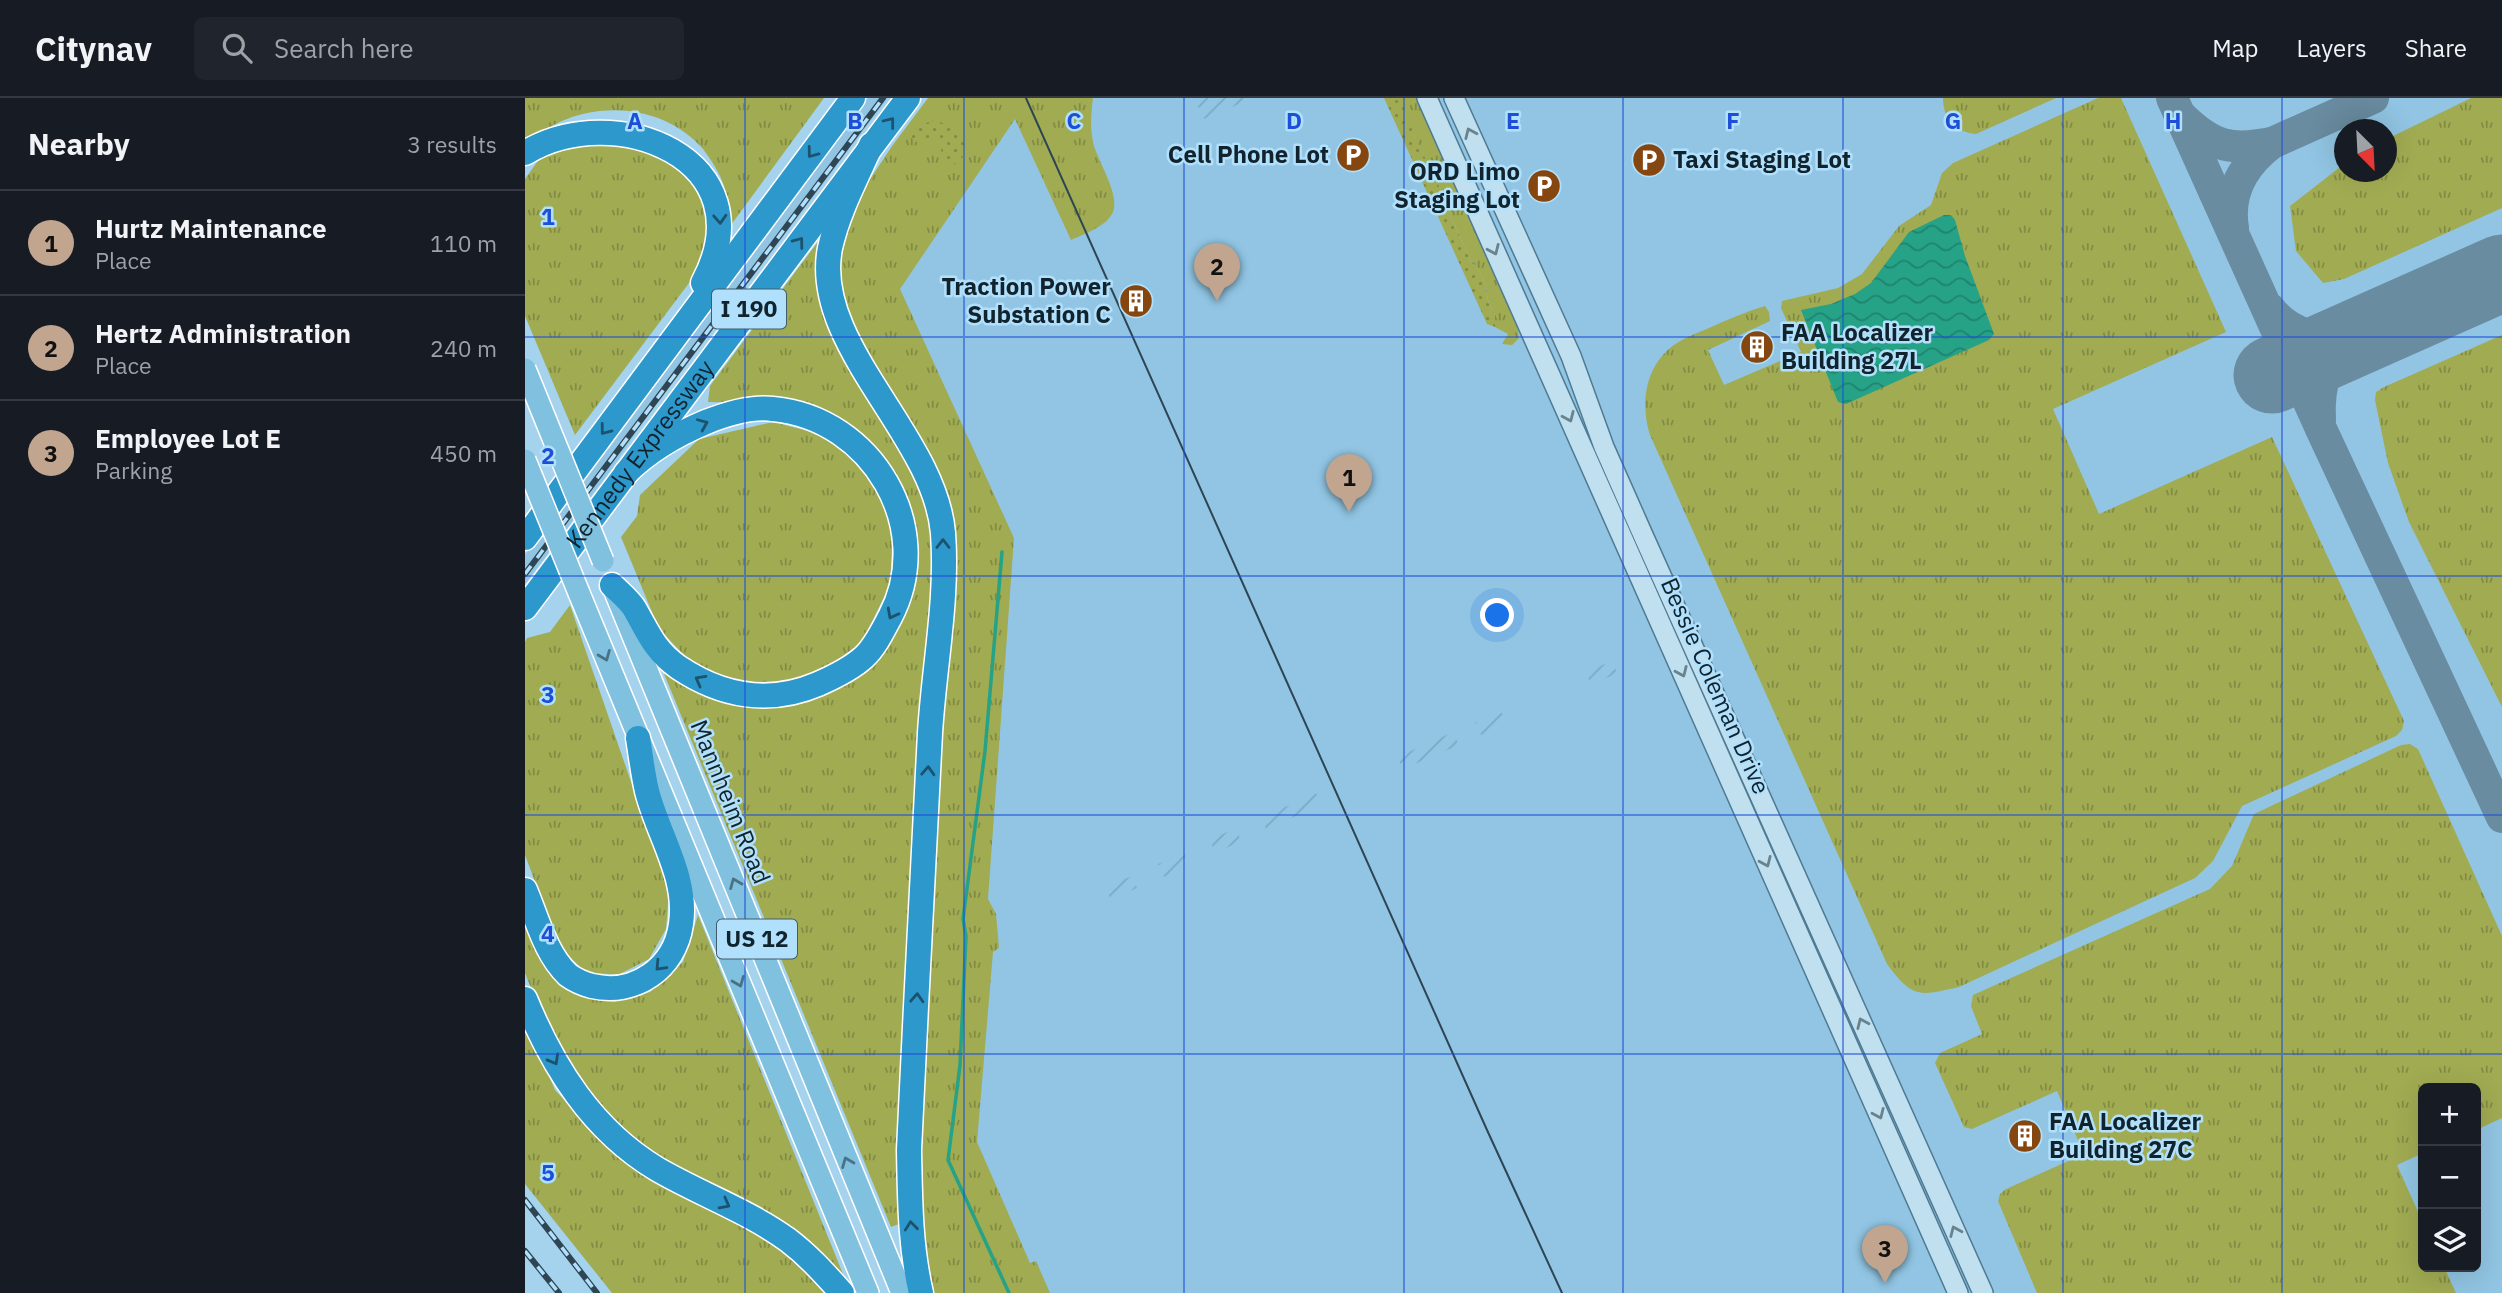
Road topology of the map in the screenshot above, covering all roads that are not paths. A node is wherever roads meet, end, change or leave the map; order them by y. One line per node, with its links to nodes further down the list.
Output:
1 (853, 98): 8 (highway, Kennedy Expressway / I 190, one-way to 8)
2 (908, 98): 5 (highway, Kennedy Expressway / I 190, one-way to 2)
3 (1427, 98): 21 (street, Bessie Coleman Drive, one-way to 21)
4 (1454, 98): 22 (street, Bessie Coleman Drive, one-way to 4)
5 (871, 145): 10 (highway, Kennedy Expressway / I 190, one-way to 5); 20 (highway, one-way to 5)
6 (525, 153): 8 (highway, one-way to 8)
7 (525, 369): 12 (main road, Mannheim Road / US 12, bridge)
8 (646, 375): 11 (highway, Kennedy Expressway / I 190, one-way to 11)
9 (525, 460): 14 (main road, US 12, one-way to 14, bridge)
10 (626, 473): 12 (highway, one-way to 12); 13 (highway, Kennedy Expressway / I 190)
11 (525, 538)
12 (612, 585): 19 (main road, Mannheim Road / US 12, one-way to 12)
13 (525, 608)
14 (638, 738): 15 (highway, one-way to 15); 18 (main road, US 12, one-way to 18)
15 (525, 890)
16 (525, 999): 17 (highway, one-way to 17)
17 (842, 1293)
18 (869, 1293)
19 (902, 1293)
20 (921, 1293)
21 (1958, 1293)
22 (1983, 1293)

